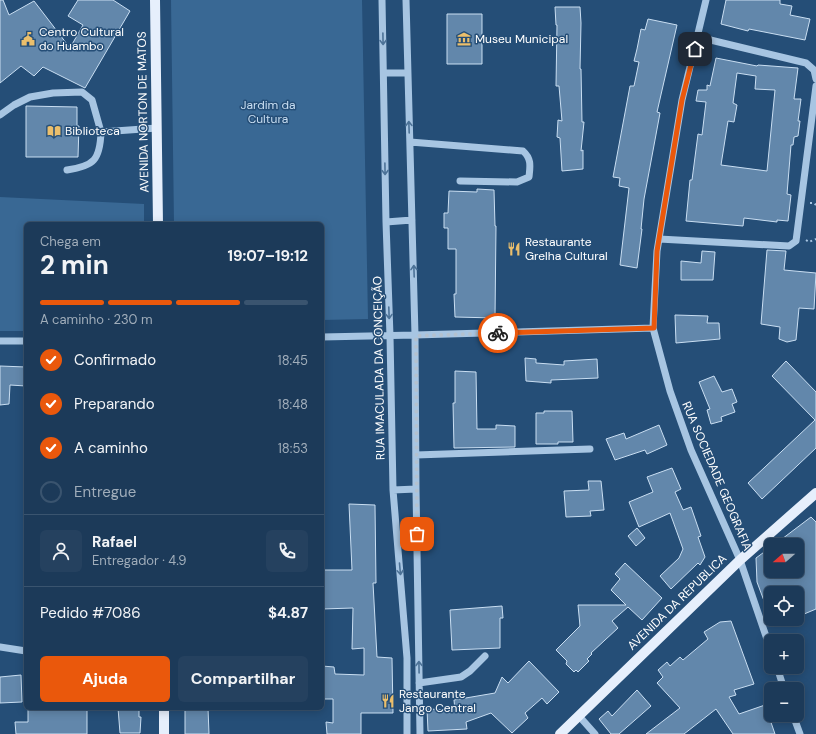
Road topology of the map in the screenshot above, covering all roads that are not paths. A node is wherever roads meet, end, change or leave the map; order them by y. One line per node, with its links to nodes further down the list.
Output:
1 (155, 0): 11 (main road, AVENIDA NORTON DE MATOS)
2 (382, 0): 6 (street, RUA IMACULADA DA CONCEIÇÃO, one-way to 6)
3 (406, 0): 7 (street)
4 (706, 0): 5 (street, RUA SOCIEDADE GEOGRAFIA)
5 (698, 37): 8 (street); 19 (street, RUA SOCIEDADE GEOGRAFIA)
6 (384, 73): 7 (street); 18 (street, RUA IMACULADA DA CONCEIÇÃO, one-way to 18)
7 (408, 73): 13 (street, one-way to 7)
8 (816, 79)
9 (816, 86): 19 (street)
10 (0, 115): 12 (street)
11 (156, 128): 12 (street); 17 (main road, AVENIDA NORTON DE MATOS)
12 (101, 132): 14 (street)
13 (410, 142): 15 (street); 16 (street)
14 (67, 170)
15 (460, 181)
16 (412, 220): 18 (street); 22 (street, one-way to 16)
17 (158, 222)
18 (386, 222): 21 (street, RUA IMACULADA DA CONCEIÇÃO, one-way to 21)
19 (659, 239): 20 (street, RUA SOCIEDADE GEOGRAFIA)
20 (654, 328): 22 (street); 31 (street, RUA SOCIEDADE GEOGRAFIA)
21 (390, 336): 22 (street); 23 (street); 29 (street, RUA IMACULADA DA CONCEIÇÃO)
22 (416, 336): 27 (street)
23 (324, 337)
24 (0, 341): 25 (street)
25 (24, 341)
26 (590, 449): 27 (street)
27 (416, 455): 28 (street)
28 (416, 489): 29 (street); 36 (street, one-way to 28)
29 (393, 490): 41 (street, RUA IMACULADA DA CONCEIÇÃO, one-way to 41)
30 (816, 493): 31 (main road, AVENIDA DA REPUBLICA)
31 (740, 560): 32 (street, RUA SOCIEDADE GEOGRAFIA); 38 (main road, AVENIDA DA REPUBLICA)
32 (765, 634)
33 (0, 648): 34 (street)
34 (24, 651)
35 (485, 656): 36 (street)
36 (419, 683): 42 (street)
37 (164, 710): 40 (main road)
38 (579, 716): 43 (main road, AVENIDA DA REPUBLICA); 44 (street)
39 (796, 722): 45 (street)
40 (164, 734)
41 (407, 734)
42 (420, 734)
43 (560, 734)
44 (595, 734)
45 (800, 734)

